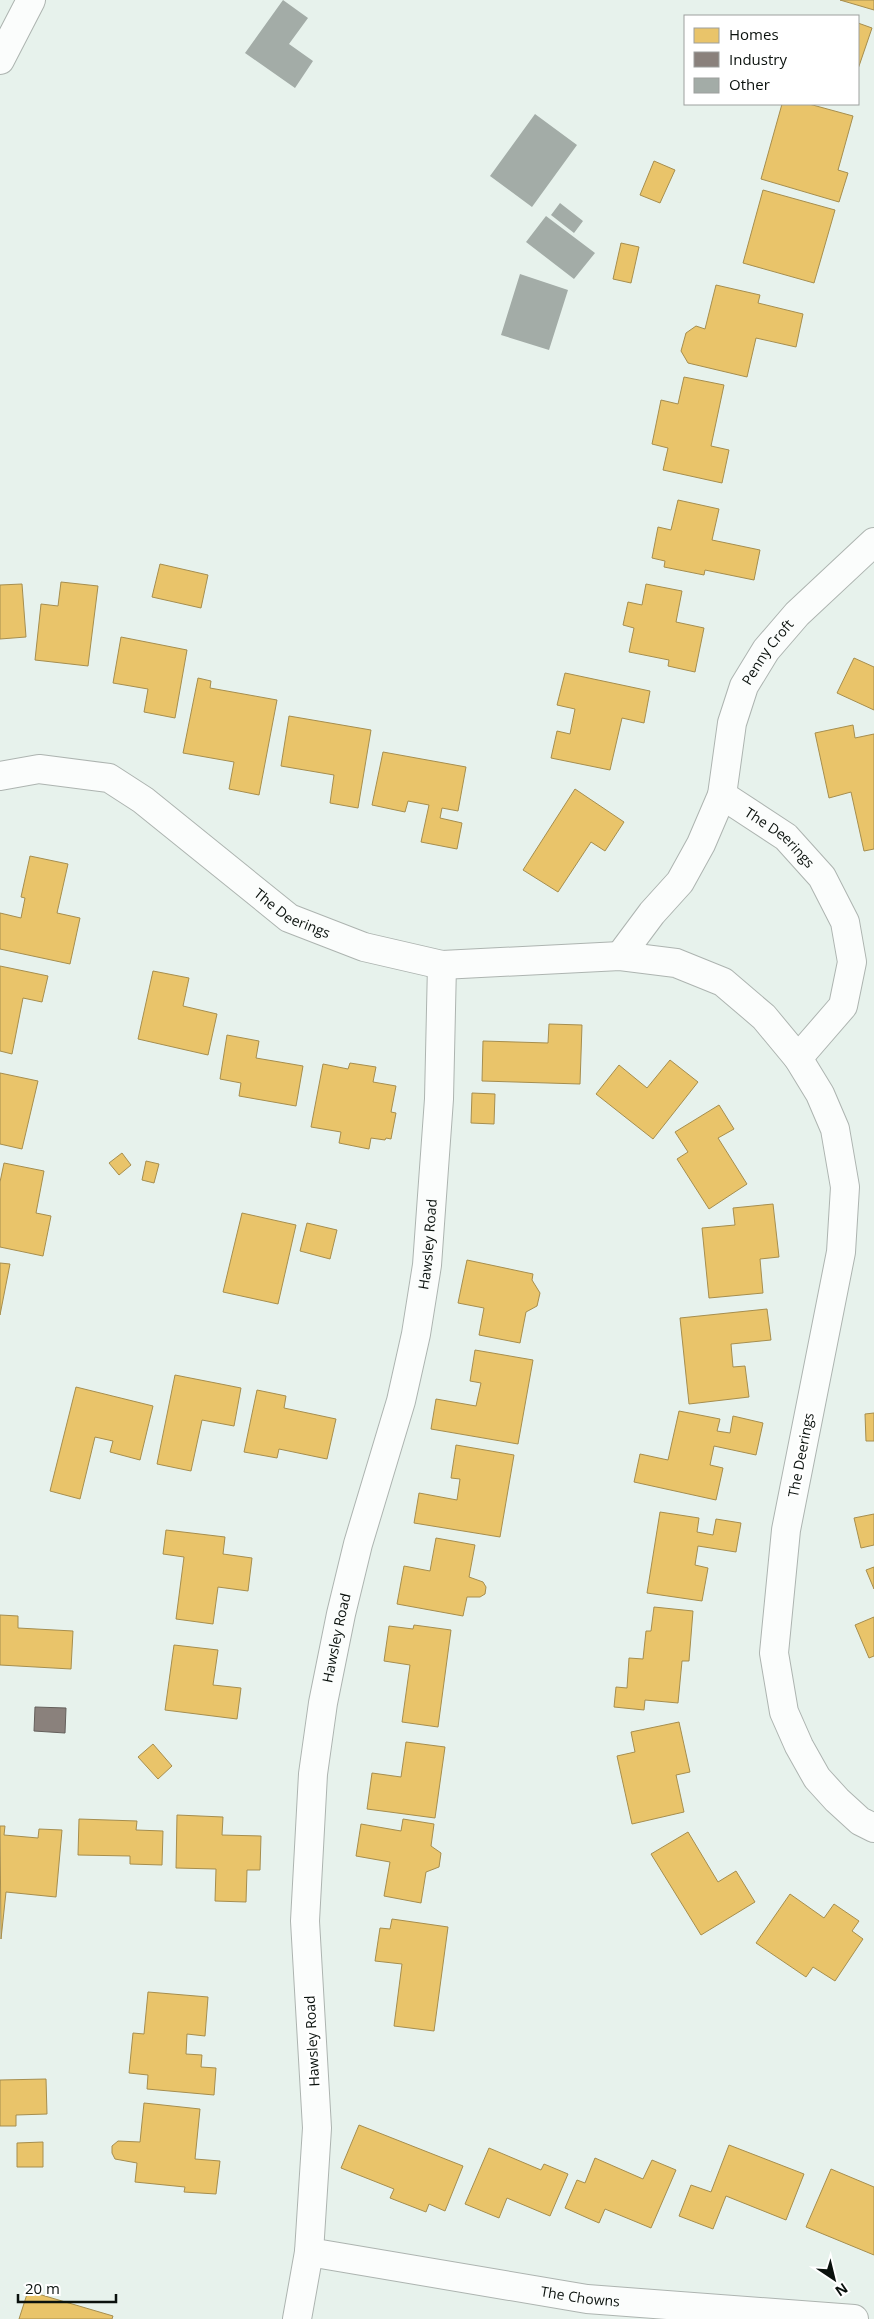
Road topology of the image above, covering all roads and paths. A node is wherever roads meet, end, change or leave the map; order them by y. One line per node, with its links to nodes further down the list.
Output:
1 (31, 0): 2 (street)
2 (0, 60)
3 (874, 542): 5 (street, Penny Croft)
4 (0, 776): 7 (street, The Deerings)
5 (722, 795): 6 (street); 8 (street, The Deerings)
6 (620, 956): 7 (street, The Deerings); 8 (street, The Deerings)
7 (442, 965): 10 (street, Hawsley Road)
8 (798, 1058): 9 (street, The Deerings)
9 (874, 1828)
10 (309, 2252): 11 (street, Hawsley Road); 12 (street, The Chowns)
11 (297, 2319)
12 (854, 2319)
13 (864, 2319): 14 (street)
14 (874, 2319)

